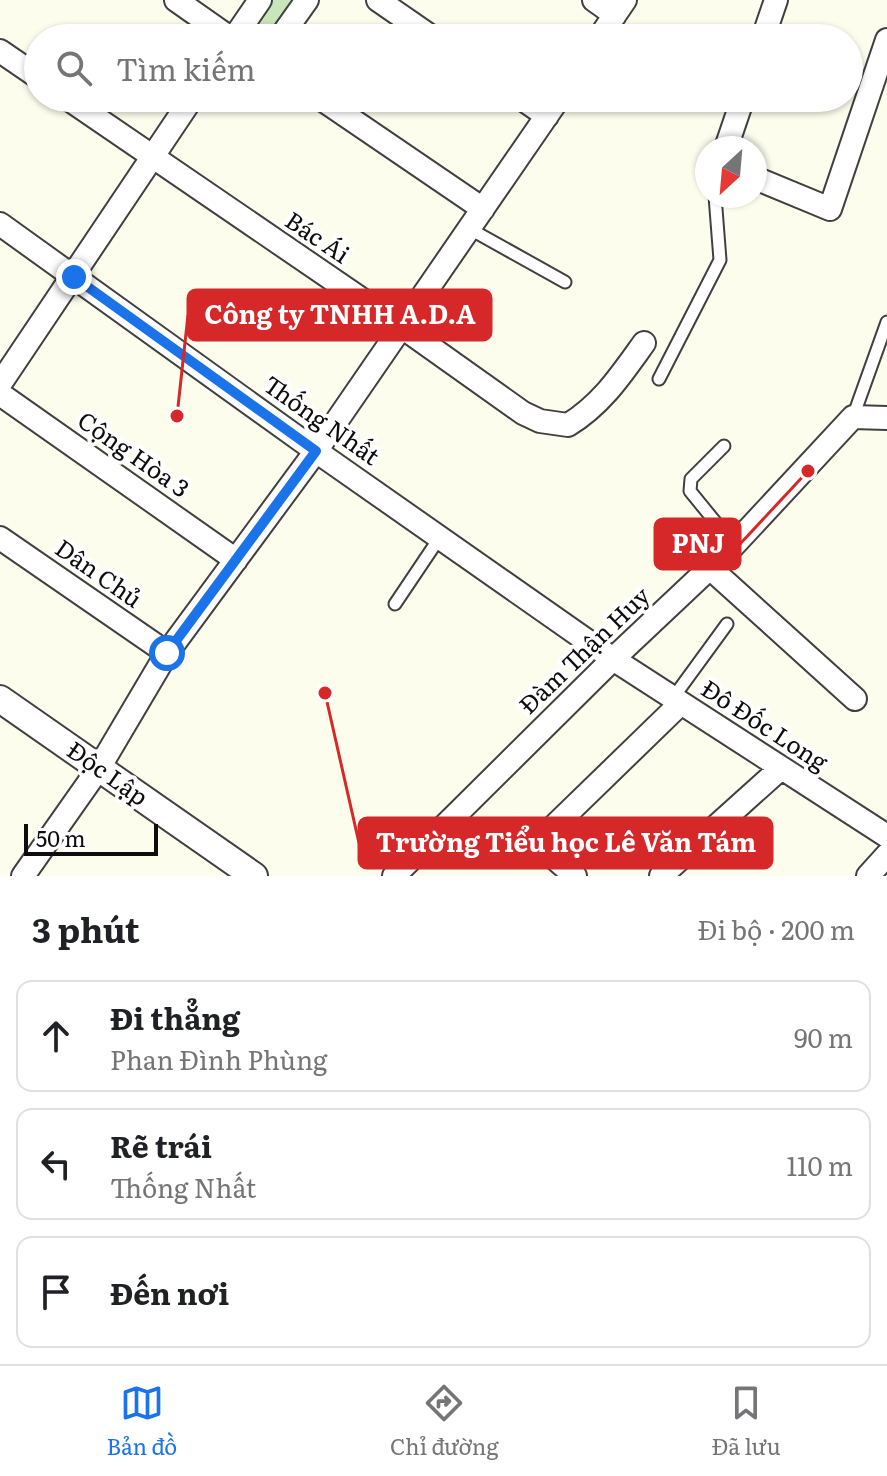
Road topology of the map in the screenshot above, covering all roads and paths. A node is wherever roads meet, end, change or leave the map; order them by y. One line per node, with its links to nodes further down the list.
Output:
1 (176, 0): 8 (street)
2 (260, 0): 9 (street)
3 (307, 0): 10 (street)
4 (378, 0): 11 (street)
5 (594, 0): 7 (street)
6 (776, 0): 12 (street)
7 (620, 8)
8 (211, 24)
9 (242, 24)
10 (290, 24)
11 (413, 24)
12 (768, 24)
13 (887, 40): 16 (street)
14 (0, 51): 15 (street)
15 (24, 67)
16 (863, 111)
17 (87, 112): 24 (street, Bác Ái)
18 (182, 112): 24 (street)
19 (341, 112): 27 (street)
20 (550, 112): 27 (street)
21 (738, 112): 23 (street)
22 (863, 112): 25 (street)
23 (730, 136)
24 (151, 157): 30 (street); 33 (street, Bác Ái)
25 (767, 183)
26 (716, 208): 35 (lane)
27 (483, 209): 29 (street)
28 (0, 224): 30 (street, Thống Nhất)
29 (470, 229): 31 (lane); 33 (street)
30 (74, 277): 36 (street); 41 (street, Thống Nhất)
31 (565, 282)
32 (887, 322): 38 (lane)
33 (402, 327): 34 (street, Bác Ái); 41 (street)
34 (644, 343)
35 (659, 379)
36 (0, 384)
37 (0, 394): 45 (street, Cộng Hòa 3)
38 (853, 417): 39 (street); 44 (street, Đàm Thận Huy)
39 (887, 418)
40 (724, 446): 44 (lane)
41 (316, 451): 42 (street, Thống Nhất); 45 (street)
42 (440, 537): 47 (lane); 50 (street, Thống Nhất)
43 (0, 538): 49 (street, Dân Chủ)
44 (734, 545): 46 (street, Đàm Thận Huy)
45 (236, 560): 49 (street)
46 (710, 568): 50 (street, Đàm Thận Huy); 52 (street)
47 (395, 604)
48 (727, 624): 53 (lane)
49 (167, 653): 54 (street)
50 (613, 659): 53 (street, Đô Đốc Long); 60 (street, Đàm Thận Huy)
51 (0, 699): 54 (street, Độc Lập)
52 (855, 699)
53 (677, 701): 55 (street, Đô Đốc Long); 61 (street)
54 (99, 768): 58 (street); 59 (street, Độc Lập)
55 (781, 768): 56 (street, Đô Đốc Long); 62 (street)
56 (887, 836)
57 (887, 855): 63 (street)
58 (23, 876)
59 (254, 876)
60 (394, 876)
61 (575, 876)
62 (661, 876)
63 (868, 876)

